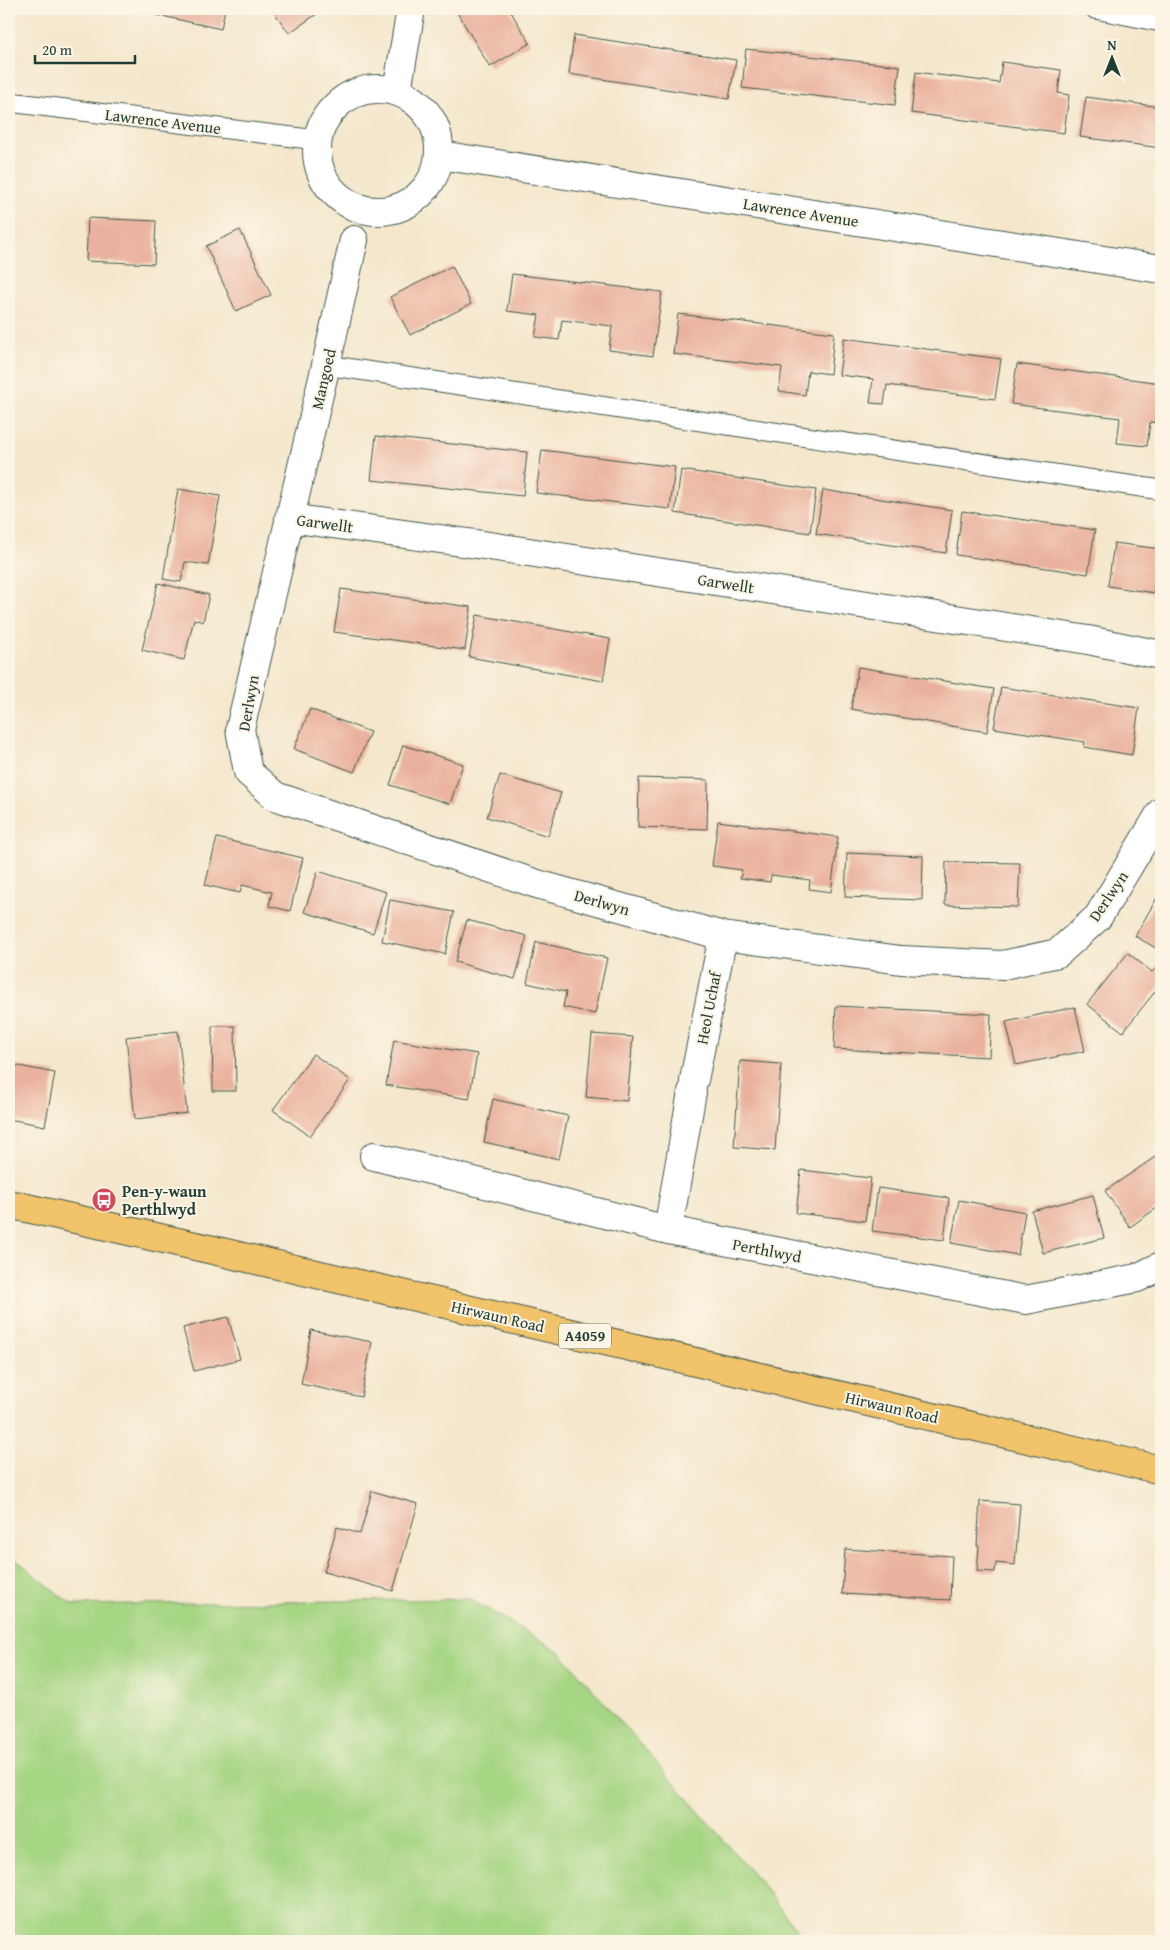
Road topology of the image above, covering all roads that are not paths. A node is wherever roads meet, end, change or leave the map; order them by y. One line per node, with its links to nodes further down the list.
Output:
1 (411, 9): 4 (street)
2 (1094, 9): 3 (lane)
3 (1161, 22)
4 (397, 91): 6 (street); 7 (street)
5 (9, 102): 6 (lane, Lawrence Avenue)
6 (316, 140): 7 (street)
7 (440, 155): 9 (street, Lawrence Avenue)
8 (354, 240): 10 (street, Mangoed)
9 (1161, 269)
10 (326, 365): 11 (lane); 12 (street, Mangoed)
11 (1161, 490)
12 (289, 518): 13 (street, Garwellt); 15 (street, Derlwyn)
13 (1161, 655)
14 (1161, 812): 15 (street, Derlwyn)
15 (722, 936): 18 (street, Heol Uchaf)
16 (374, 1156): 18 (street, Perthlwyd)
17 (9, 1204): 20 (main road, Hirwaun Road / A4059)
18 (668, 1230): 19 (street, Perthlwyd)
19 (1161, 1266)
20 (1161, 1470)

